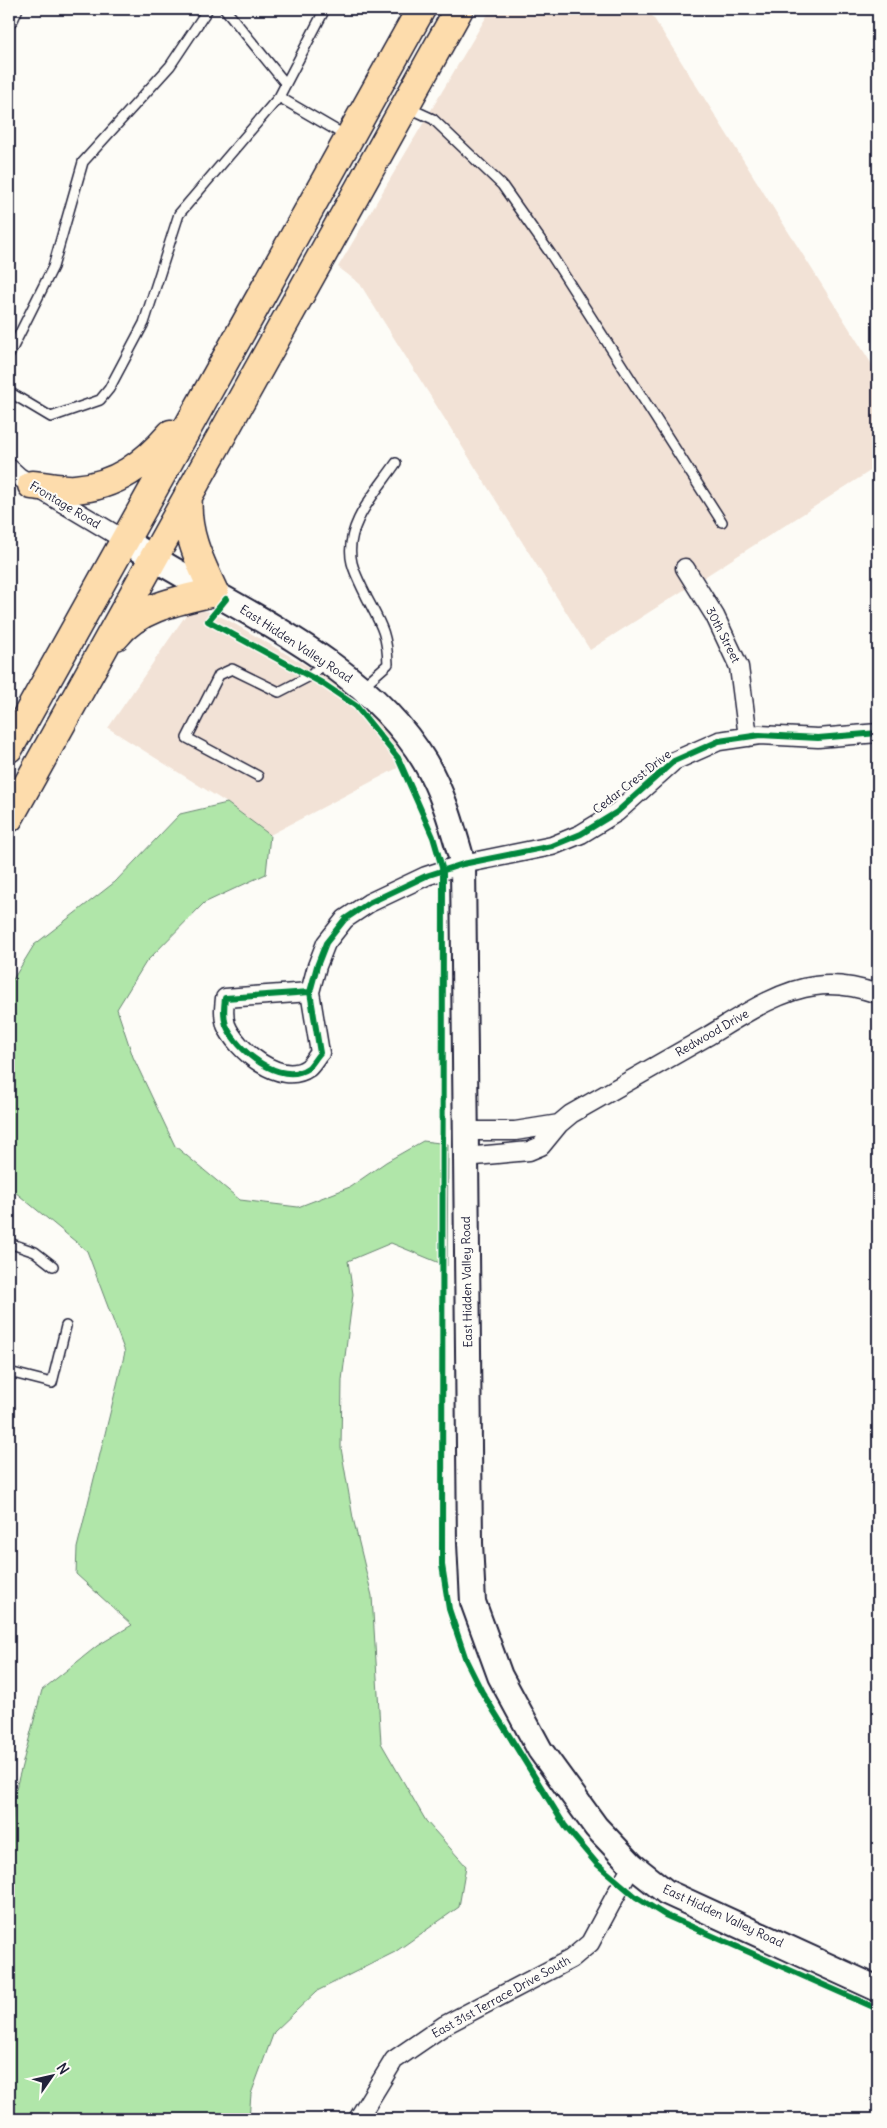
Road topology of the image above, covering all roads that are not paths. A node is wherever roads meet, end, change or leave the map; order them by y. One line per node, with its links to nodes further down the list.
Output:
1 (13, 9): 7 (street)
2 (208, 9): 12 (lane)
3 (225, 9): 8 (lane)
4 (325, 9): 8 (lane)
5 (421, 9): 11 (highway)
6 (459, 9): 10 (highway)
7 (9, 18)
8 (286, 84): 9 (lane)
9 (279, 98): 11 (lane); 14 (lane)
10 (404, 105): 18 (highway); 19 (lane)
11 (349, 138): 13 (highway)
12 (9, 355)
13 (208, 388): 17 (highway); 20 (highway)
14 (9, 392)
15 (396, 463): 26 (lane)
16 (9, 468): 17 (street, Frontage Road)
17 (32, 485): 20 (street, Frontage Road)
18 (188, 496): 21 (highway); 23 (highway)
19 (722, 522)
20 (124, 539): 21 (main road, East Hidden Valley Road); 29 (highway)
21 (153, 559): 23 (main road, East Hidden Valley Road); 24 (highway)
22 (686, 568): 28 (street, 30th Street)
23 (214, 592): 24 (highway); 25 (main road, East Hidden Valley Road)
24 (96, 661): 31 (highway)
25 (326, 661): 26 (main road, East Hidden Valley Road); 30 (lane)
26 (362, 687): 32 (main road, East Hidden Valley Road)
27 (878, 733): 28 (street, Cedar Crest Drive)
28 (748, 737): 32 (street, Cedar Crest Drive)
29 (9, 748)
30 (258, 776)
31 (9, 818)
32 (463, 864): 33 (street, Cedar Crest Drive); 36 (main road, East Hidden Valley Road)
33 (310, 992): 33 (street)
34 (878, 994): 35 (street, Redwood Drive)
35 (559, 1124): 36 (street, Redwood Drive); 37 (street, Redwood Drive)
36 (465, 1132): 37 (main road, East Hidden Valley Road)
37 (465, 1157): 42 (main road, East Hidden Valley Road)
38 (9, 1243): 39 (lane)
39 (53, 1266)
40 (66, 1326): 41 (lane)
41 (9, 1372)
42 (632, 1865): 43 (main road, East Hidden Valley Road); 44 (street, East 31st Terrace Drive South)
43 (878, 1989)
44 (358, 2119)

